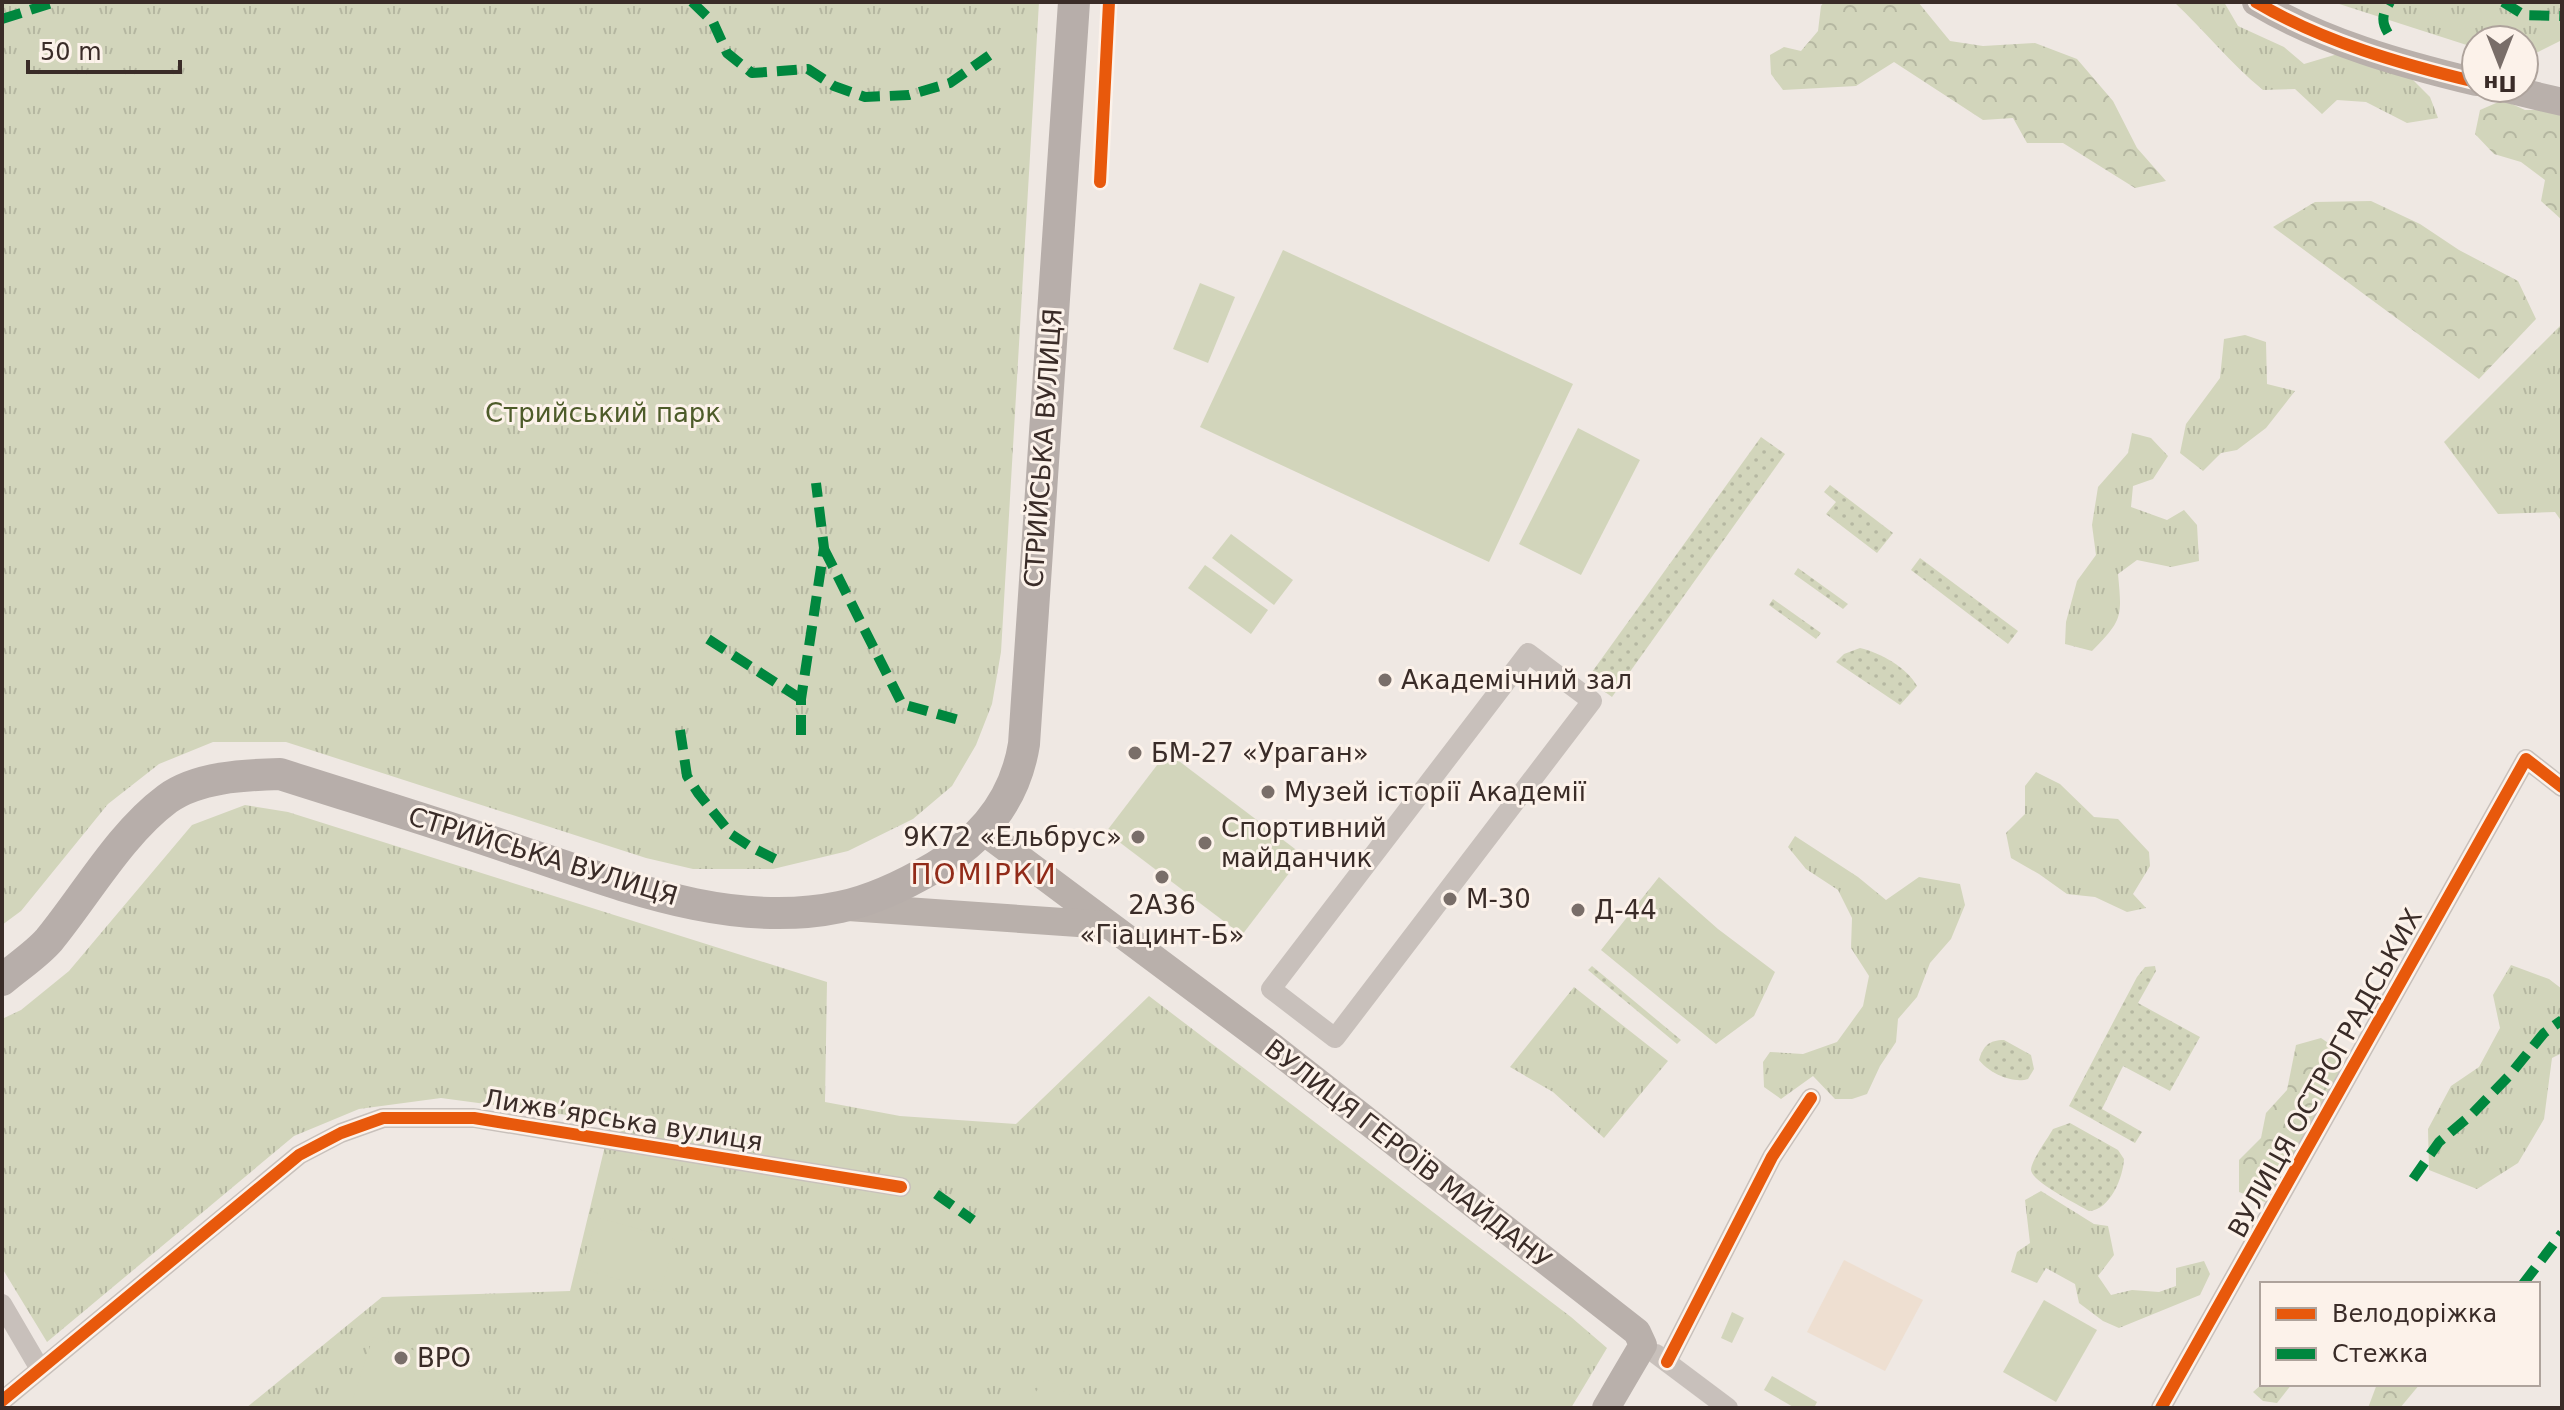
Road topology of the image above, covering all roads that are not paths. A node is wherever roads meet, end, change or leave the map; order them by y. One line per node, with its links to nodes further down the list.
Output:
1 (1074, 2): 7 (main road, СТРИЙСЬКА ВУЛИЦЯ)
2 (2256, 2): 3 (main road)
3 (2460, 78)
4 (2540, 97): 5 (main road)
5 (2562, 102)
6 (2562, 787): 21 (street, ВУЛИЦЯ ОСТРОГРАДСЬКИХ)
7 (982, 830): 8 (main road, СТРИЙСЬКА ВУЛИЦЯ); 9 (main road, ВУЛИЦЯ ГЕРОЇВ МАЙДАНУ)
8 (843, 907): 9 (main road); 10 (main road, СТРИЙСЬКА ВУЛИЦЯ)
9 (1107, 925): 15 (main road, ВУЛИЦЯ ГЕРОЇВ МАЙДАНУ)
10 (2, 980)
11 (1335, 1038): 11 (street)
12 (1811, 1098): 16 (street)
13 (901, 1187): 17 (street, Лижвʼярська вулиця)
14 (2, 1304): 17 (street)
15 (1643, 1345): 16 (street); 19 (main road)
16 (1667, 1362): 20 (street)
17 (40, 1369): 18 (street, Лижвʼярська вулиця)
18 (2, 1401)
19 (1606, 1408)
20 (1728, 1408)
21 (2161, 1408)

